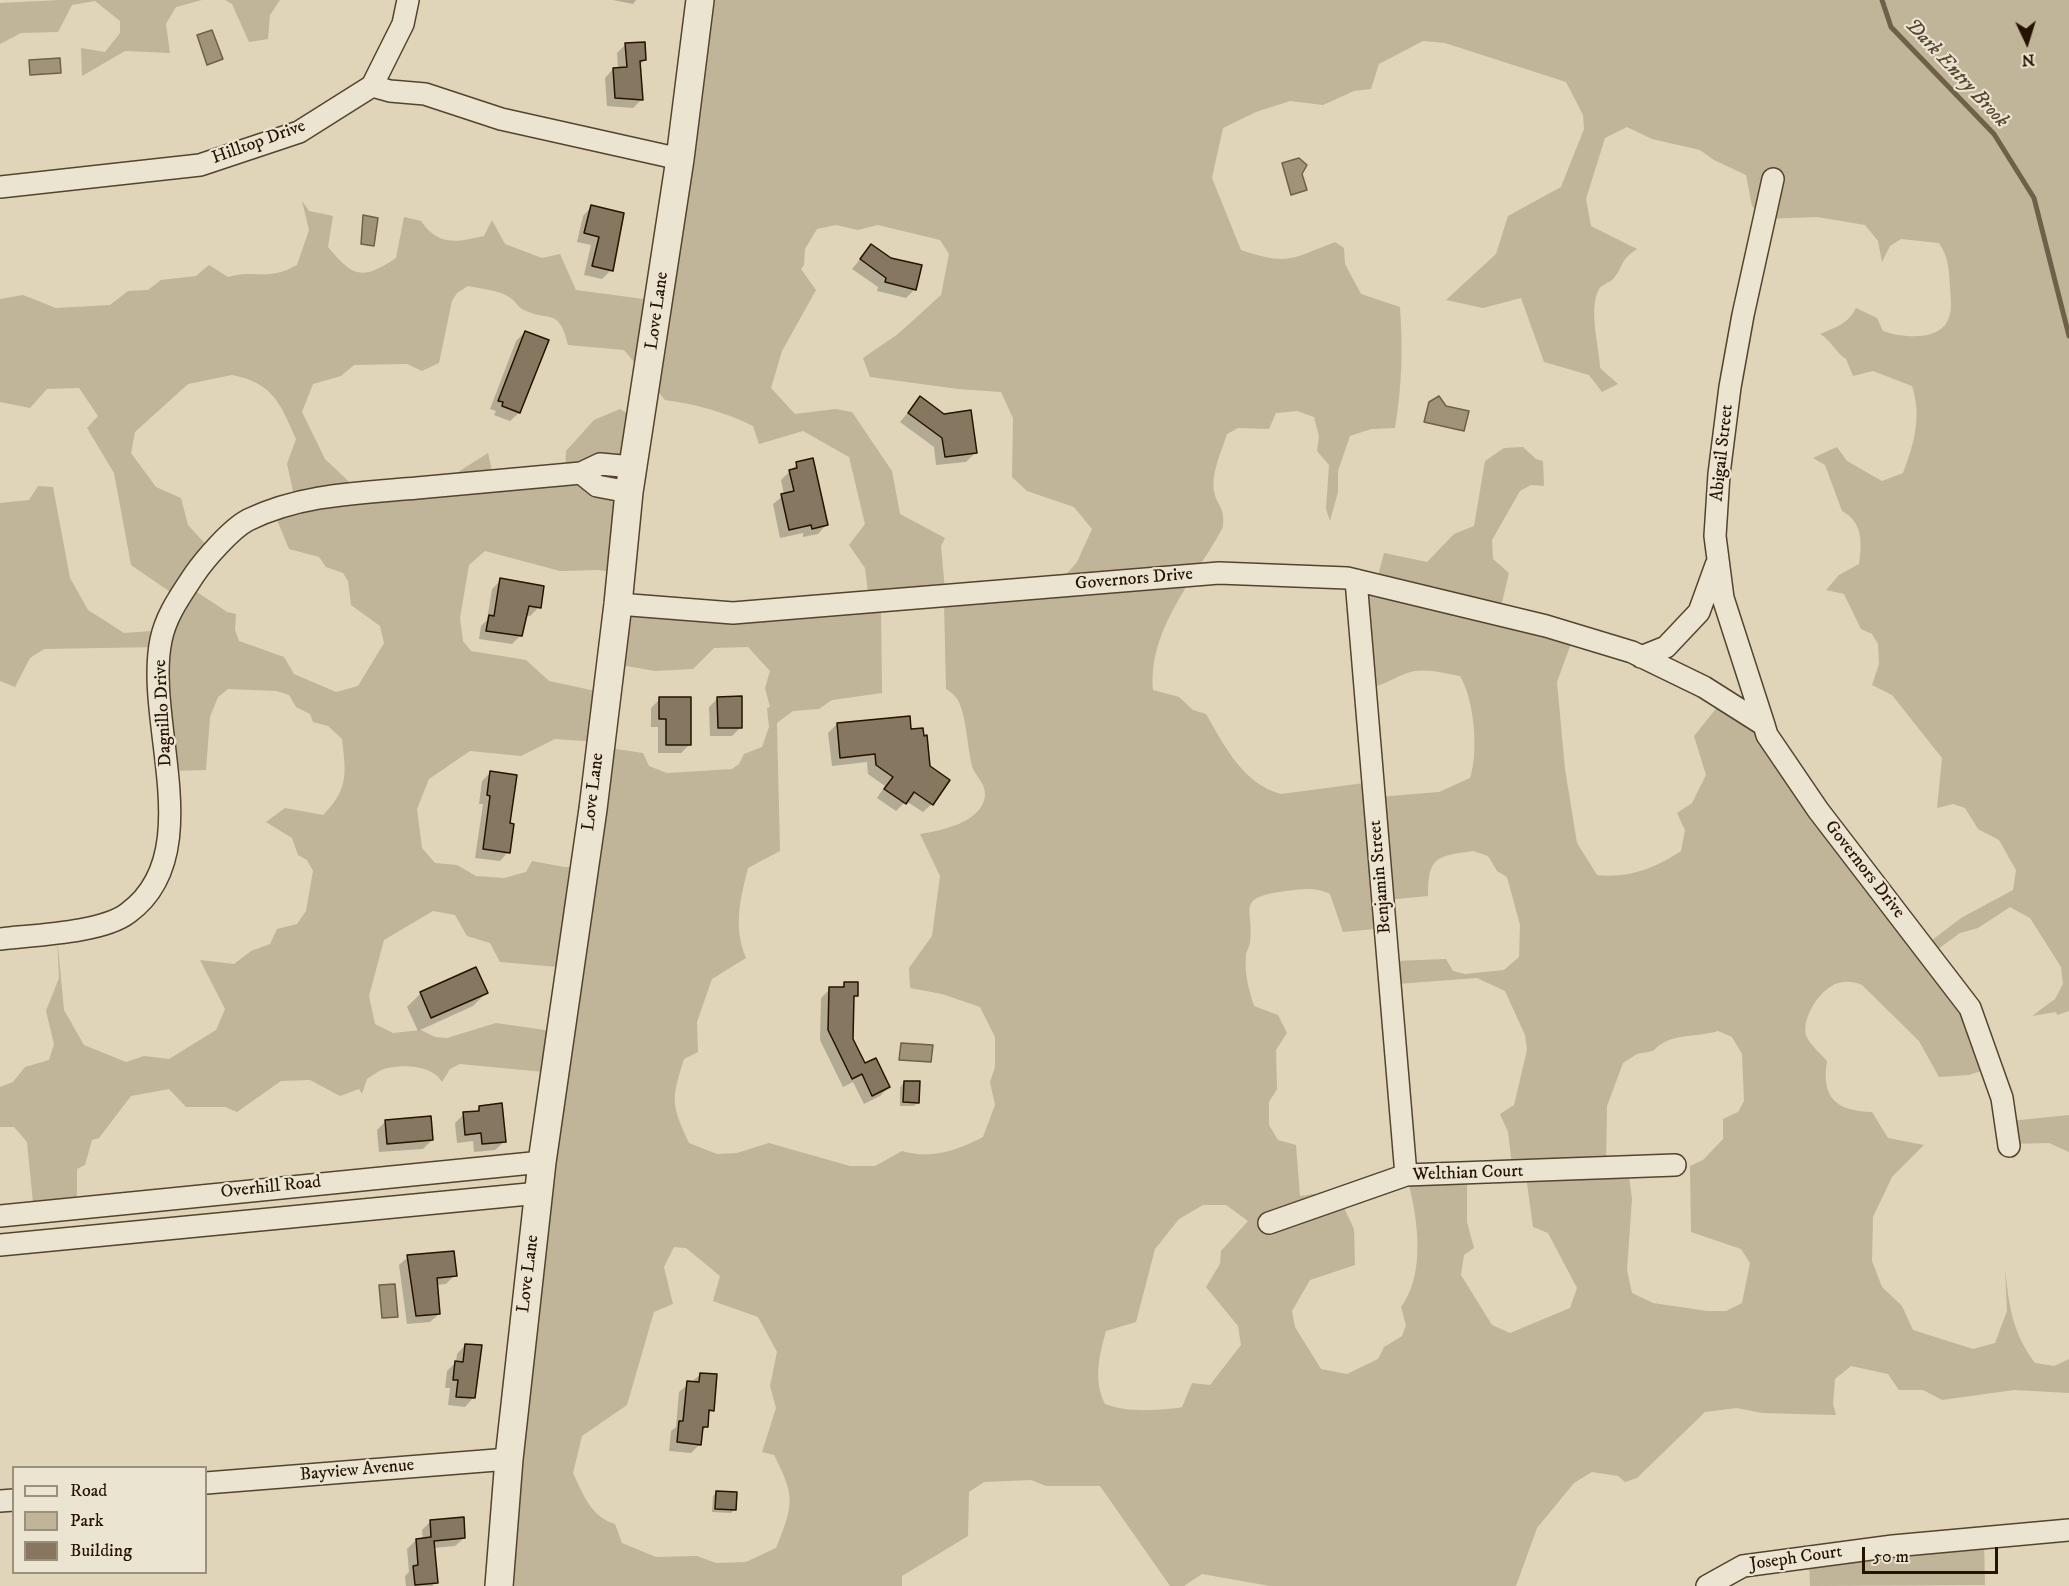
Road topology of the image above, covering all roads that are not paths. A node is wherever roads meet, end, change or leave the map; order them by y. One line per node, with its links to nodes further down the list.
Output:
1 (408, 0): 3 (street)
2 (700, 0): 4 (street, Love Lane)
3 (372, 86): 4 (street); 6 (street, Hilltop Drive)
4 (680, 159): 7 (street, Love Lane)
5 (1773, 179): 8 (street, Abigail Street)
6 (0, 187)
7 (631, 479): 10 (street, Love Lane); 13 (street, Dagnillo Drive)
8 (1718, 561): 11 (street); 12 (street, Abigail Street)
9 (1356, 580): 10 (street, Governors Drive); 11 (street, Governors Drive); 17 (street, Benjamin Street)
10 (618, 604): 15 (street, Love Lane)
11 (1641, 657): 12 (street, Governors Drive)
12 (1764, 725): 14 (street, Governors Drive)
13 (0, 939)
14 (2009, 1146)
15 (542, 1162): 18 (street, Love Lane); 19 (street, Overhill Road)
16 (1675, 1165): 17 (street, Welthian Court)
17 (1406, 1175): 20 (street, Welthian Court)
18 (539, 1193): 21 (street, Overhill Road); 22 (street, Love Lane)
19 (0, 1216)
20 (1269, 1223)
21 (0, 1245)
22 (509, 1459): 23 (street, Bayview Avenue); 25 (street, Love Lane)
23 (207, 1483)
24 (2069, 1530): 26 (street, Joseph Court)
25 (500, 1586)
26 (1707, 1586)

